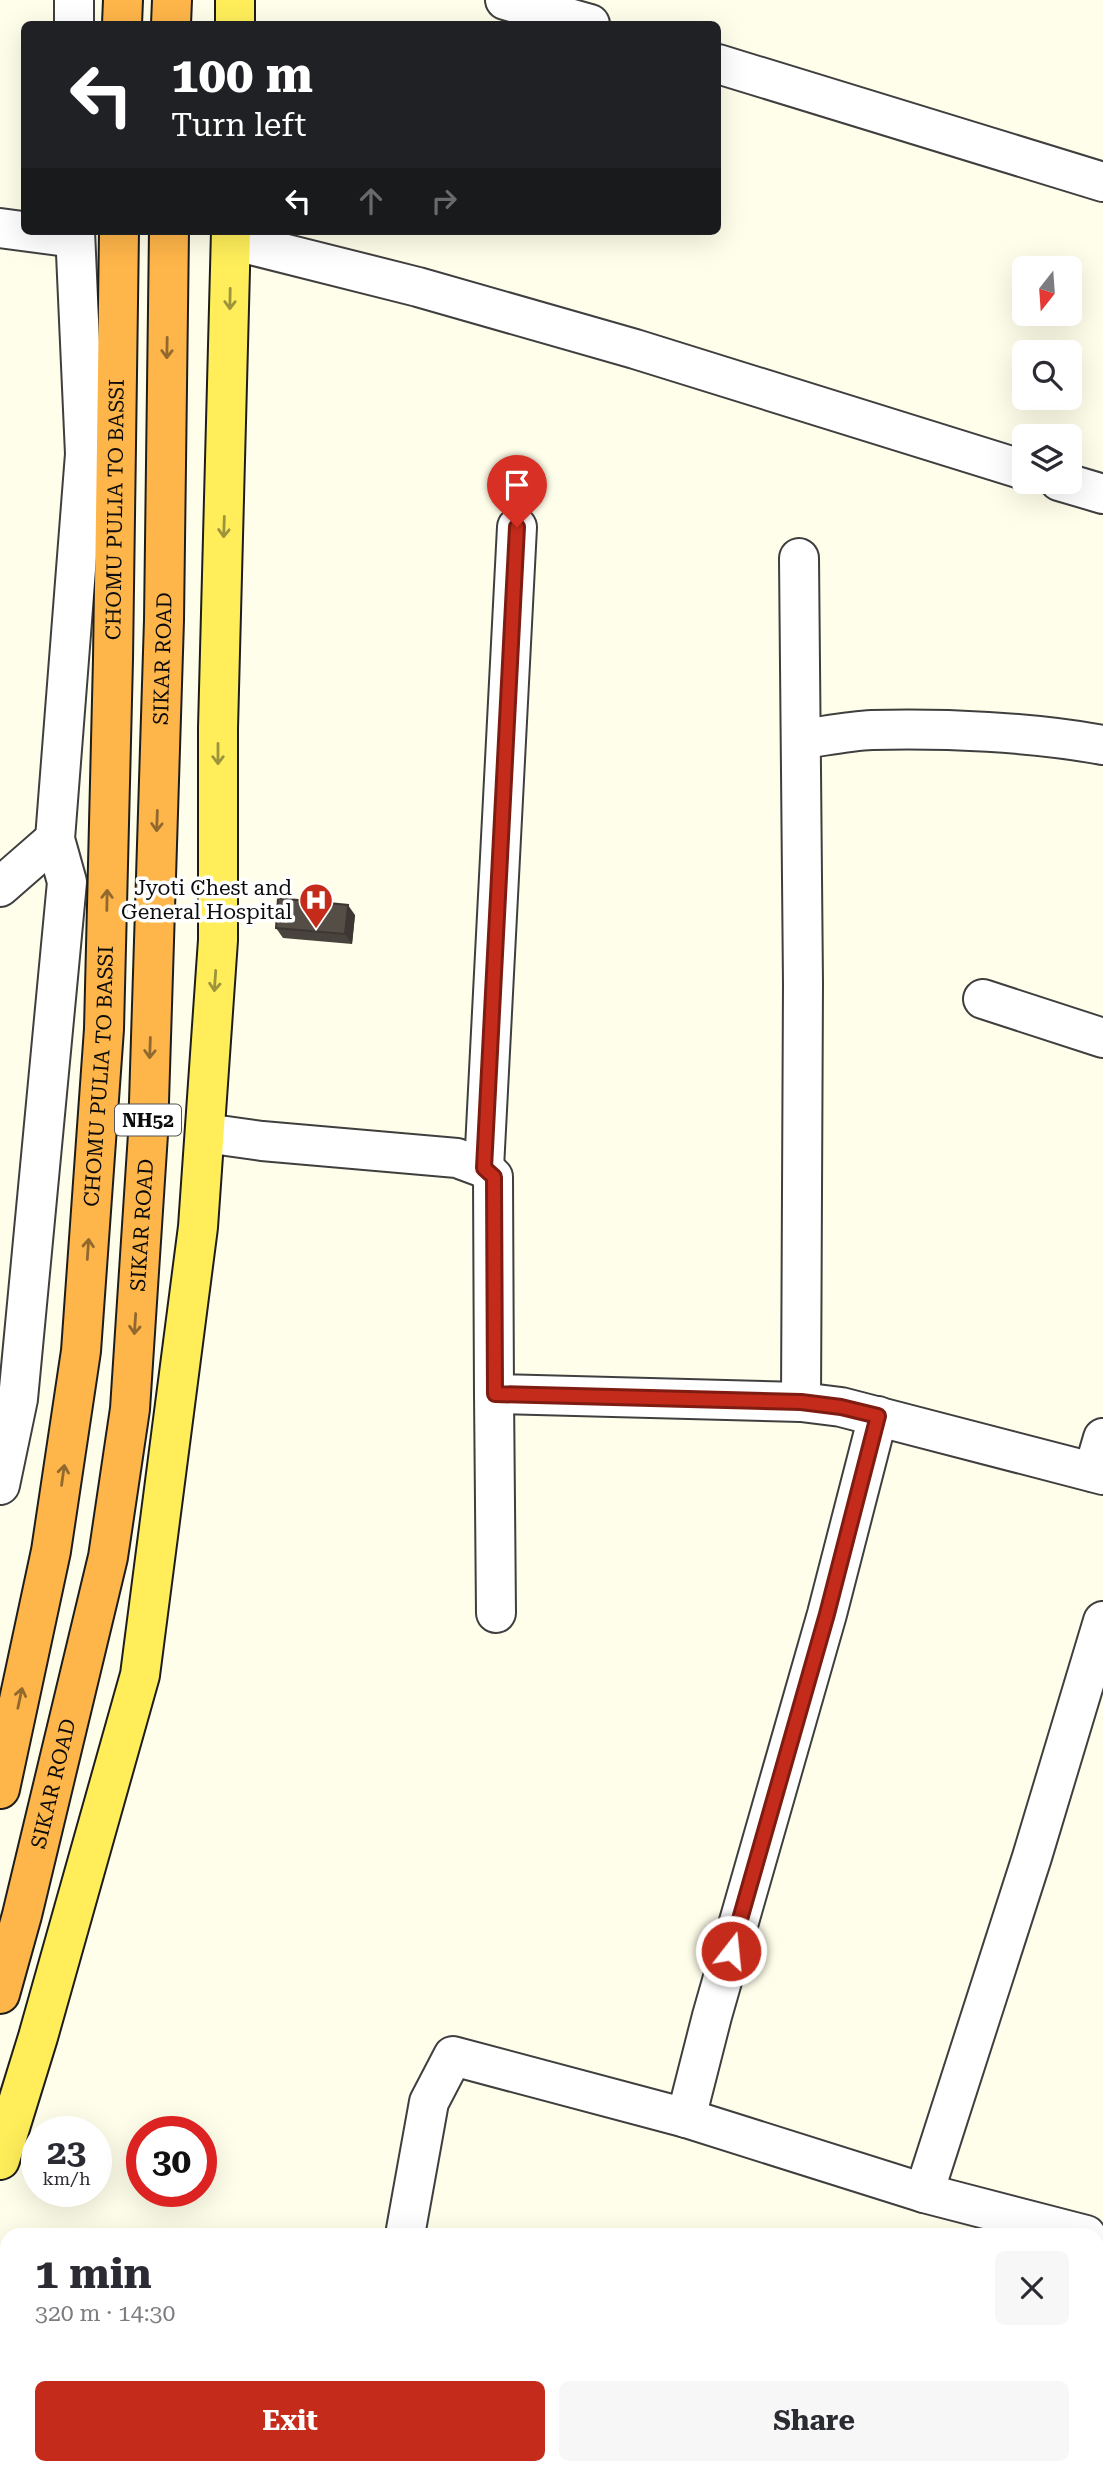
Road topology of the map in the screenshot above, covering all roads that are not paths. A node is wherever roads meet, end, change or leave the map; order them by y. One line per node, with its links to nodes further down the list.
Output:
1 (74, 0): 6 (street)
2 (123, 0): 7 (highway)
3 (172, 0): 8 (highway)
4 (235, 0): 9 (main road)
5 (505, 0): 10 (street)
6 (74, 21)
7 (122, 21)
8 (171, 21)
9 (235, 21)
10 (579, 21)
11 (721, 65): 12 (street)
12 (1103, 182)
13 (0, 229): 14 (street)
14 (21, 231)
15 (75, 235): 26 (street)
16 (119, 235): 40 (highway, CHOMU PULIA TO BASSI / NH52, one-way to 16)
17 (169, 235): 41 (highway, SIKAR ROAD / NH52, one-way to 41)
18 (231, 235): 19 (street); 30 (main road, one-way to 30)
19 (1012, 466)
20 (1082, 488): 21 (street)
21 (1103, 494)
22 (517, 527): 31 (street)
23 (799, 558): 24 (street)
24 (803, 739): 25 (street); 34 (street)
25 (1103, 745)
26 (55, 839): 27 (street); 33 (street)
27 (0, 887)
28 (984, 999): 29 (street)
29 (1103, 1038)
30 (205, 1133): 31 (street); 43 (main road)
31 (484, 1168): 32 (street)
32 (495, 1394): 34 (street); 38 (street)
33 (9, 1397): 37 (street)
34 (801, 1402): 35 (street)
35 (878, 1416): 36 (street); 42 (street)
36 (1100, 1462)
37 (0, 1485)
38 (496, 1613)
39 (1103, 1621): 44 (street)
40 (0, 1789)
41 (0, 1994)
42 (686, 2118): 44 (street); 45 (street)
43 (0, 2160)
44 (924, 2193): 46 (street)
45 (406, 2228)
46 (1059, 2228)

